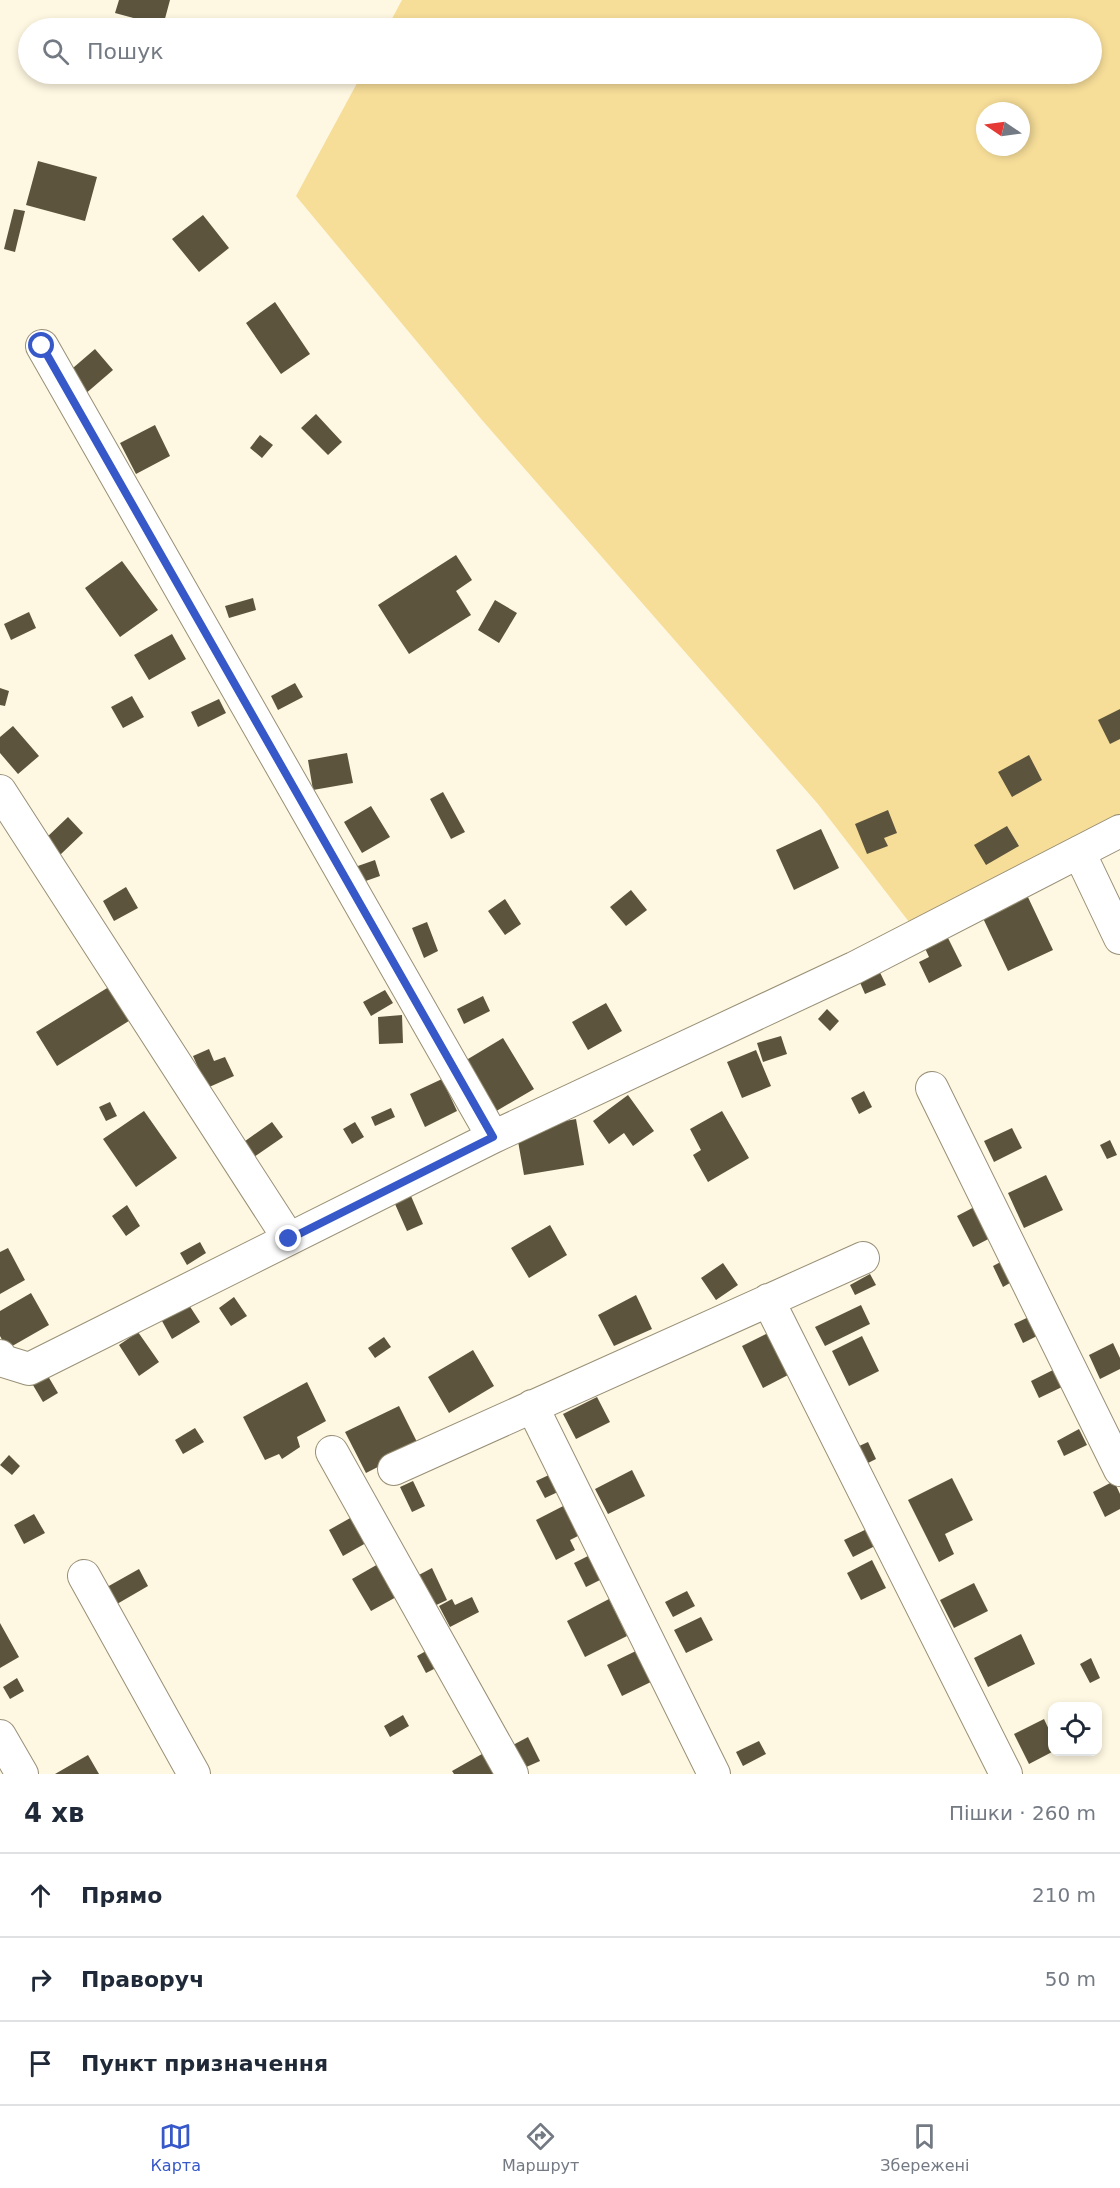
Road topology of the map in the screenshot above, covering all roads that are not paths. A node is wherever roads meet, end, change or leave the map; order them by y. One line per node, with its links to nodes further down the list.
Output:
1 (42, 346): 7 (street)
2 (0, 791): 8 (street)
3 (1120, 831): 4 (street)
4 (1079, 852): 5 (street); 7 (street)
5 (1120, 938)
6 (932, 1088): 15 (street)
7 (493, 1137): 8 (street)
8 (289, 1239): 11 (street)
9 (863, 1258): 10 (street)
10 (768, 1300): 12 (street); 22 (street)
11 (0, 1356)
12 (532, 1406): 14 (street); 21 (street)
13 (332, 1452): 20 (street)
14 (394, 1469)
15 (1120, 1470)
16 (84, 1576): 19 (street)
17 (0, 1736): 18 (street)
18 (22, 1774)
19 (194, 1774)
20 (512, 1774)
21 (714, 1774)
22 (1006, 1774)

